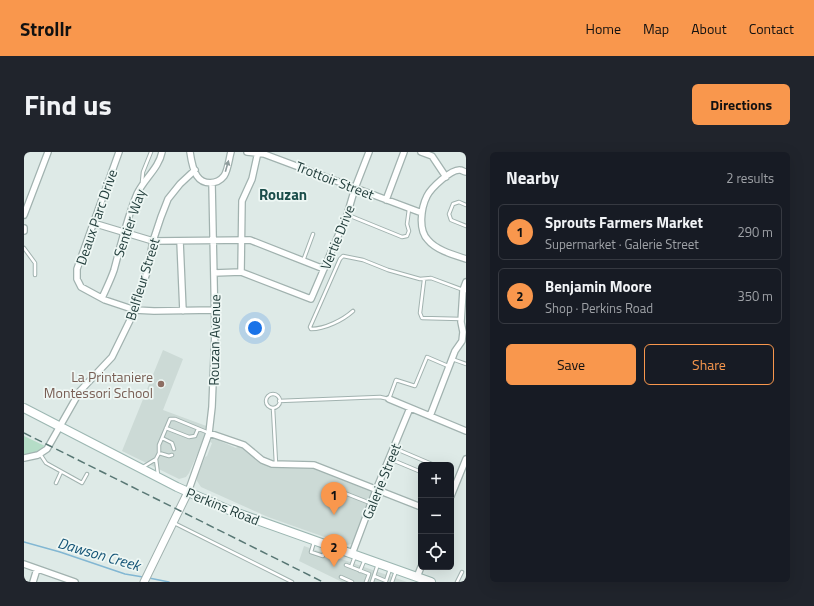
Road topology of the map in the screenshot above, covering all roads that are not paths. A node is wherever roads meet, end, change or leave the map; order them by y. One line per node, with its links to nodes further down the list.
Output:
1 (48, 152): 22 (street)
2 (119, 152): 24 (street, Deaux Parc Drive)
3 (151, 152): 16 (lane)
4 (162, 152): 16 (street, Sentier Way)
5 (190, 152): 12 (street)
6 (231, 152): 15 (street, one-way to 6)
7 (247, 152): 11 (street, Trottoir Street)
8 (369, 152): 17 (street, Vertie Drive)
9 (404, 152): 18 (street)
10 (421, 152): 14 (street)
11 (258, 153): 17 (street, Trottoir Street); 30 (street)
12 (195, 170): 15 (street); 31 (street, Belfleur Street)
13 (466, 172): 14 (street)
14 (446, 177): 21 (street)
15 (212, 183): 33 (street, Rouzan Avenue)
16 (142, 184): 28 (street, Sentier Way)
17 (355, 188): 18 (street, Trottoir Street); 23 (street, Vertie Drive)
18 (386, 200): 20 (street, Trottoir Street)
19 (466, 205): 25 (lane)
20 (410, 208): 21 (street, Trottoir Street); 23 (lane)
21 (422, 213): 35 (street)
22 (24, 215)
23 (347, 215): 37 (street, Vertie Drive)
24 (93, 223): 28 (street); 44 (street, Deaux Parc Drive)
25 (466, 226)
26 (24, 228): 27 (street)
27 (24, 231)
28 (124, 232): 31 (street); 44 (street, Sentier Way)
29 (313, 234): 36 (lane)
30 (241, 240): 33 (street); 36 (street); 38 (street)
31 (153, 241): 32 (street); 45 (street, Belfleur Street)
32 (180, 241): 33 (street); 47 (street)
33 (213, 241): 39 (street, Rouzan Avenue)
34 (24, 248): 40 (lane)
35 (466, 259)
36 (303, 261): 37 (street)
37 (324, 269): 38 (street, Vertie Drive)
38 (241, 272): 39 (street)
39 (214, 273): 46 (street, Rouzan Avenue)
40 (35, 275)
41 (424, 280): 43 (lane); 48 (lane); 49 (lane)
42 (466, 282): 43 (street)
43 (465, 290): 49 (street)
44 (102, 298): 45 (street, Deaux Parc Drive)
45 (135, 310): 47 (street, Deaux Parc Drive); 59 (street, Belfleur Street)
46 (215, 310): 47 (street, Deaux Parc Drive); 63 (street, Rouzan Avenue)
47 (183, 311)
48 (354, 311)
49 (463, 316): 50 (street)
50 (452, 358): 51 (lane); 52 (street)
51 (466, 364)
52 (449, 366): 53 (lane); 58 (street)
53 (389, 399): 54 (lane); 57 (street)
54 (279, 401): 56 (lane); 56 (lane)
55 (24, 408): 59 (main road, Perkins Road)
56 (273, 408): 75 (lane)
57 (410, 408): 58 (street); 65 (street, Galerie Street)
58 (430, 416): 62 (street)
59 (61, 426): 68 (street, Belfleur Street); 76 (main road, Perkins Road)
60 (166, 428): 61 (lane); 61 (lane); 64 (lane)
61 (198, 429): 63 (lane)
62 (466, 431)
63 (210, 433): 75 (street); 84 (street, Rouzan Avenue)
64 (162, 438): 66 (lane); 67 (lane)
65 (394, 448): 72 (street, Galerie Street); 74 (lane)
66 (174, 449)
67 (159, 453): 69 (lane); 71 (lane)
68 (40, 454): 70 (street); 78 (lane)
69 (172, 455)
70 (24, 458)
71 (156, 459): 76 (lane); 80 (lane)
72 (389, 459): 77 (lane); 83 (street, Galerie Street)
73 (466, 459): 82 (street)
74 (427, 462)
75 (276, 464): 83 (street)
76 (140, 468): 80 (main road, Perkins Road)
77 (418, 471)
78 (61, 472): 79 (lane); 81 (lane)
79 (87, 474)
80 (159, 478): 84 (main road, Perkins Road)
81 (56, 483)
82 (454, 489)
83 (376, 490): 86 (street, Galerie Street); 87 (street)
84 (188, 492): 88 (street); 89 (main road, Perkins Road)
85 (342, 492): 86 (lane)
86 (371, 504): 91 (street, Galerie Street)
87 (418, 506)
88 (173, 523): 106 (street); 107 (lane)
89 (314, 541): 90 (main road, Perkins Road); 90 (lane)
90 (327, 545): 91 (main road, Perkins Road)
91 (354, 555): 92 (main road, Perkins Road); 96 (lane)
92 (365, 559): 93 (main road, Perkins Road); 99 (lane)
93 (378, 563): 98 (main road, Perkins Road); 101 (lane)
94 (24, 564): 97 (street)
95 (346, 565): 96 (lane)
96 (351, 567): 99 (lane)
97 (37, 569): 104 (street); 105 (street)
98 (393, 569): 101 (lane); 103 (main road, Perkins Road); 111 (lane)
99 (360, 571): 109 (lane)
100 (462, 572): 113 (lane)
101 (374, 576): 110 (lane)
102 (341, 577): 108 (lane)
103 (416, 579): 112 (main road, Perkins Road)
104 (33, 582)
105 (75, 582)
106 (144, 582)
107 (292, 582)
108 (352, 582)
109 (366, 582)
110 (372, 582)
111 (392, 582)
112 (431, 582)
113 (457, 582)

